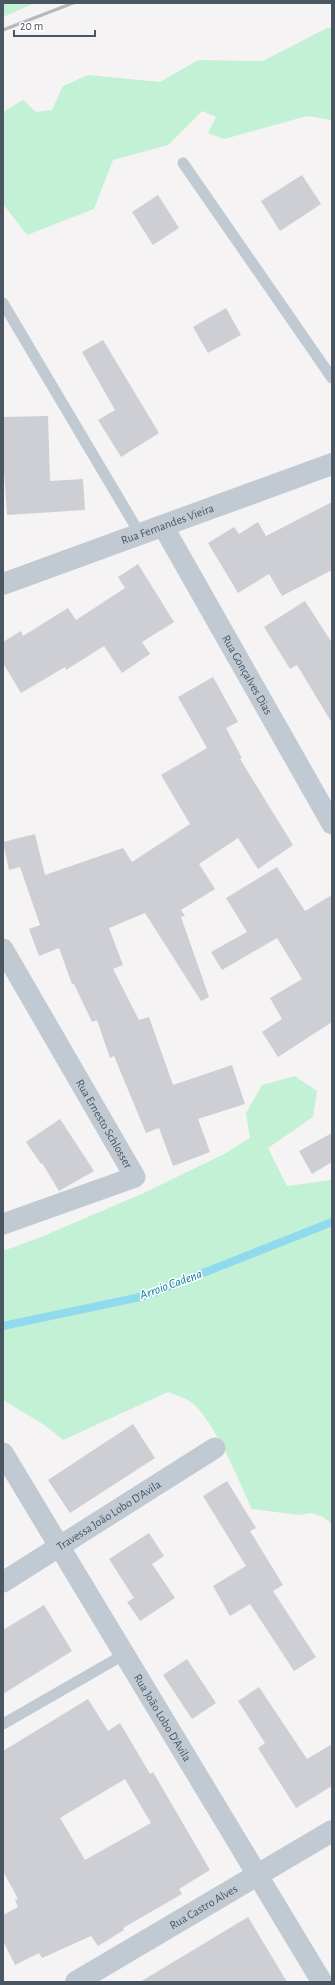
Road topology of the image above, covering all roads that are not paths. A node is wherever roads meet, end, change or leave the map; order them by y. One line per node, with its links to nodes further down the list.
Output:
1 (183, 163): 3 (lane)
2 (3, 303): 6 (lane)
3 (332, 378)
4 (332, 464): 5 (street, Rua Fernandes Vieira)
5 (162, 526): 6 (street, Rua Fernandes Vieira); 8 (street, Rua Gonçalves Dias)
6 (140, 534): 7 (street, Rua Fernandes Vieira)
7 (3, 584)
8 (332, 824)
9 (3, 949): 10 (street, Rua Ernesto Schlosser)
10 (3, 1224)
11 (215, 1448): 13 (street, Travessa João Lobo D'Avila)
12 (3, 1453): 13 (street, Rua João Lobo D'Avila)
13 (60, 1546): 14 (street, Travessa João Lobo D'Avila); 15 (street, Rua João Lobo D'Avila)
14 (3, 1582)
15 (125, 1654): 16 (lane); 18 (street, Rua João Lobo D'Avila)
16 (3, 1724)
17 (332, 1832): 18 (street, Rua Castro Alves)
18 (259, 1875): 19 (street, Rua Castro Alves); 20 (street, Rua João Lobo D'Avila)
19 (76, 1982)
20 (322, 1982)

